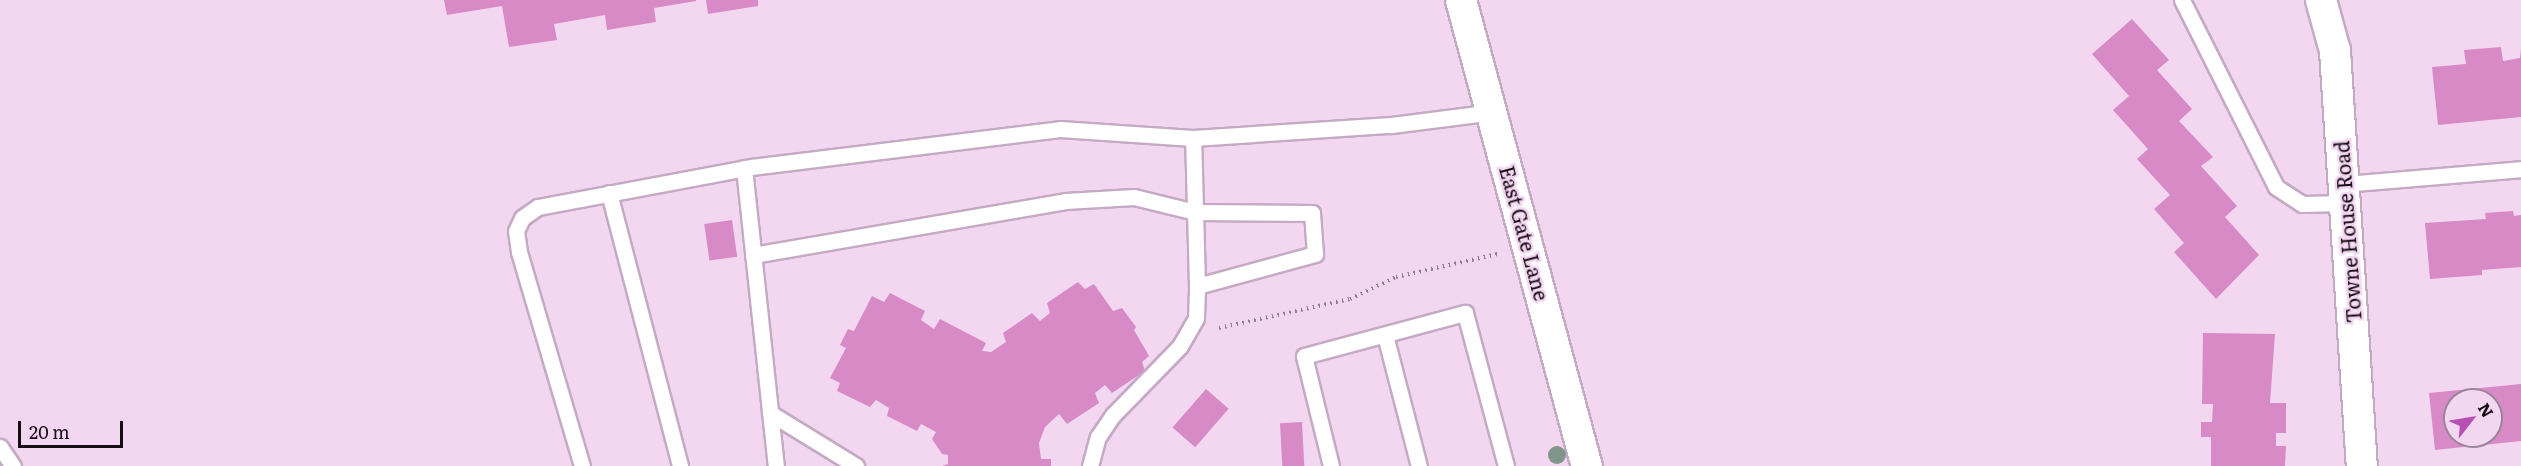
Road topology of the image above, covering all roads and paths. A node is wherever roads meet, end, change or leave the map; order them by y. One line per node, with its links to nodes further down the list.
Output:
1 (1461, 0): 4 (street, East Gate Lane)
2 (2182, 0): 9 (lane)
3 (2321, 0): 9 (street, Towne House Road)
4 (1494, 112): 5 (lane); 27 (street, East Gate Lane)
5 (1193, 138): 6 (lane); 10 (lane)
6 (744, 168): 8 (lane); 12 (lane)
7 (2521, 169): 9 (lane)
8 (609, 193): 19 (lane); 20 (lane)
9 (2344, 193): 28 (street, Towne House Road)
10 (1195, 212): 12 (lane); 13 (lane); 13 (lane)
11 (1507, 251): 14 (path)
12 (753, 255): 16 (lane)
13 (1197, 286): 14 (lane)
14 (1192, 325): 23 (lane)
15 (1385, 335): 24 (lane); 25 (lane); 26 (lane)
16 (770, 413): 21 (lane); 22 (lane)
17 (0, 447): 18 (lane)
18 (13, 466)
19 (582, 466)
20 (680, 466)
21 (776, 466)
22 (856, 466)
23 (1090, 466)
24 (1331, 466)
25 (1419, 466)
26 (1506, 466)
27 (1587, 466)
28 (2362, 466)

